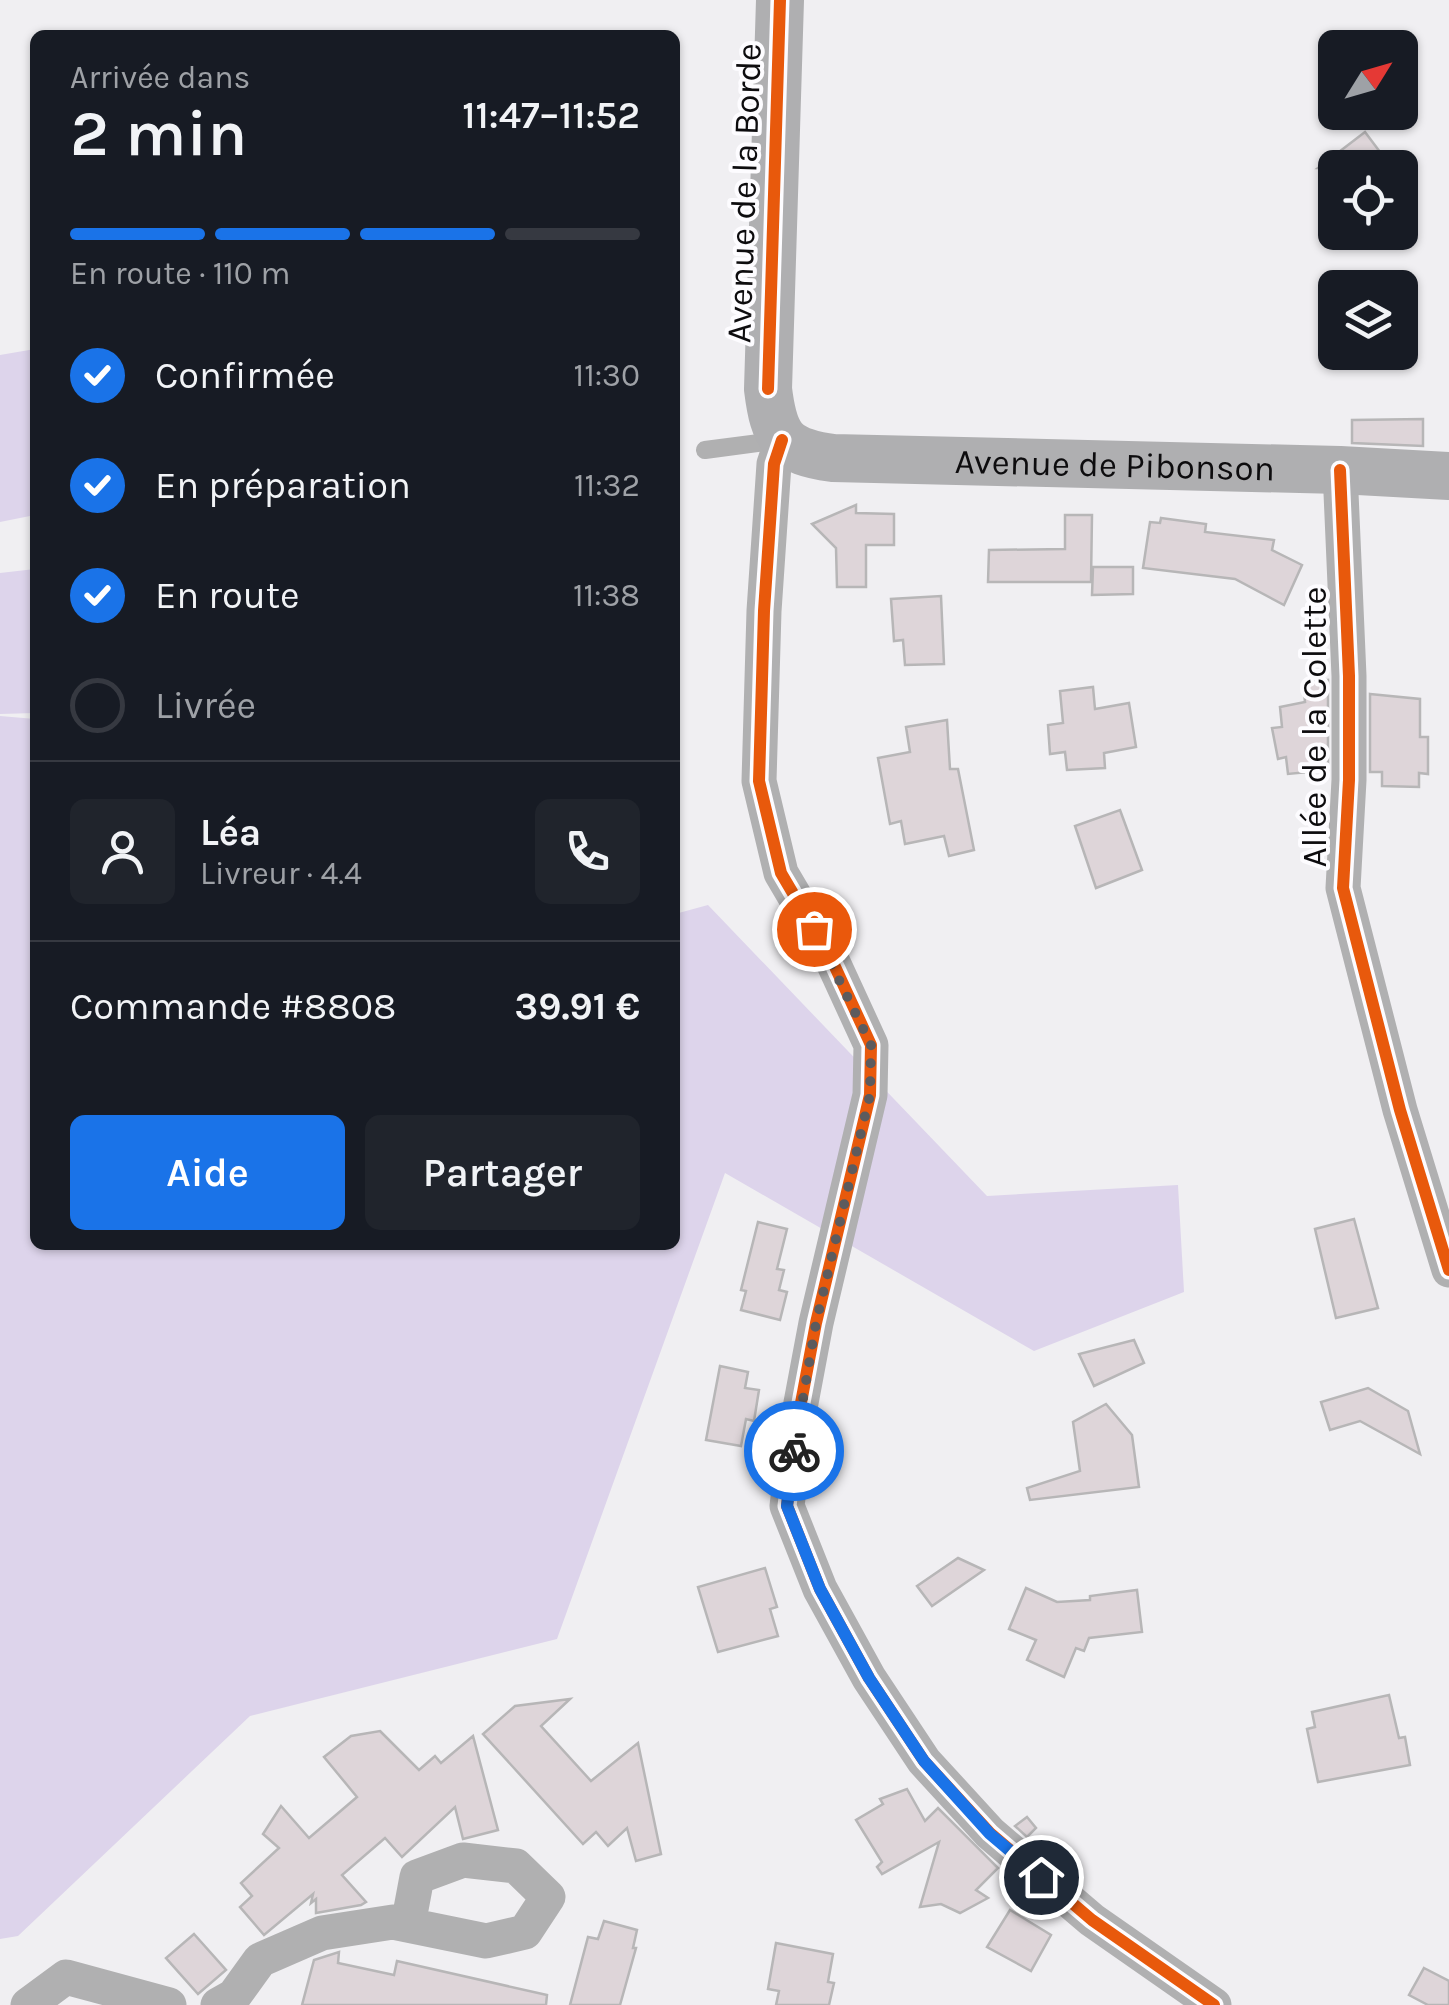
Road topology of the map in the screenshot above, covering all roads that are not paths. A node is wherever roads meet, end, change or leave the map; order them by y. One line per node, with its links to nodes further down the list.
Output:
1 (780, 0): 2 (street, Avenue de la Borde)
2 (782, 440): 3 (lane); 4 (street, Avenue de Pibonson); 11 (street)
3 (705, 450)
4 (1340, 470): 5 (street, Avenue de Pibonson); 6 (street, Allée de la Colette)
5 (1449, 476)
6 (1449, 1270)
7 (408, 1925): 10 (street)
8 (28, 2005): 9 (street)
9 (169, 2005)
10 (218, 2005)
11 (1214, 2005)

